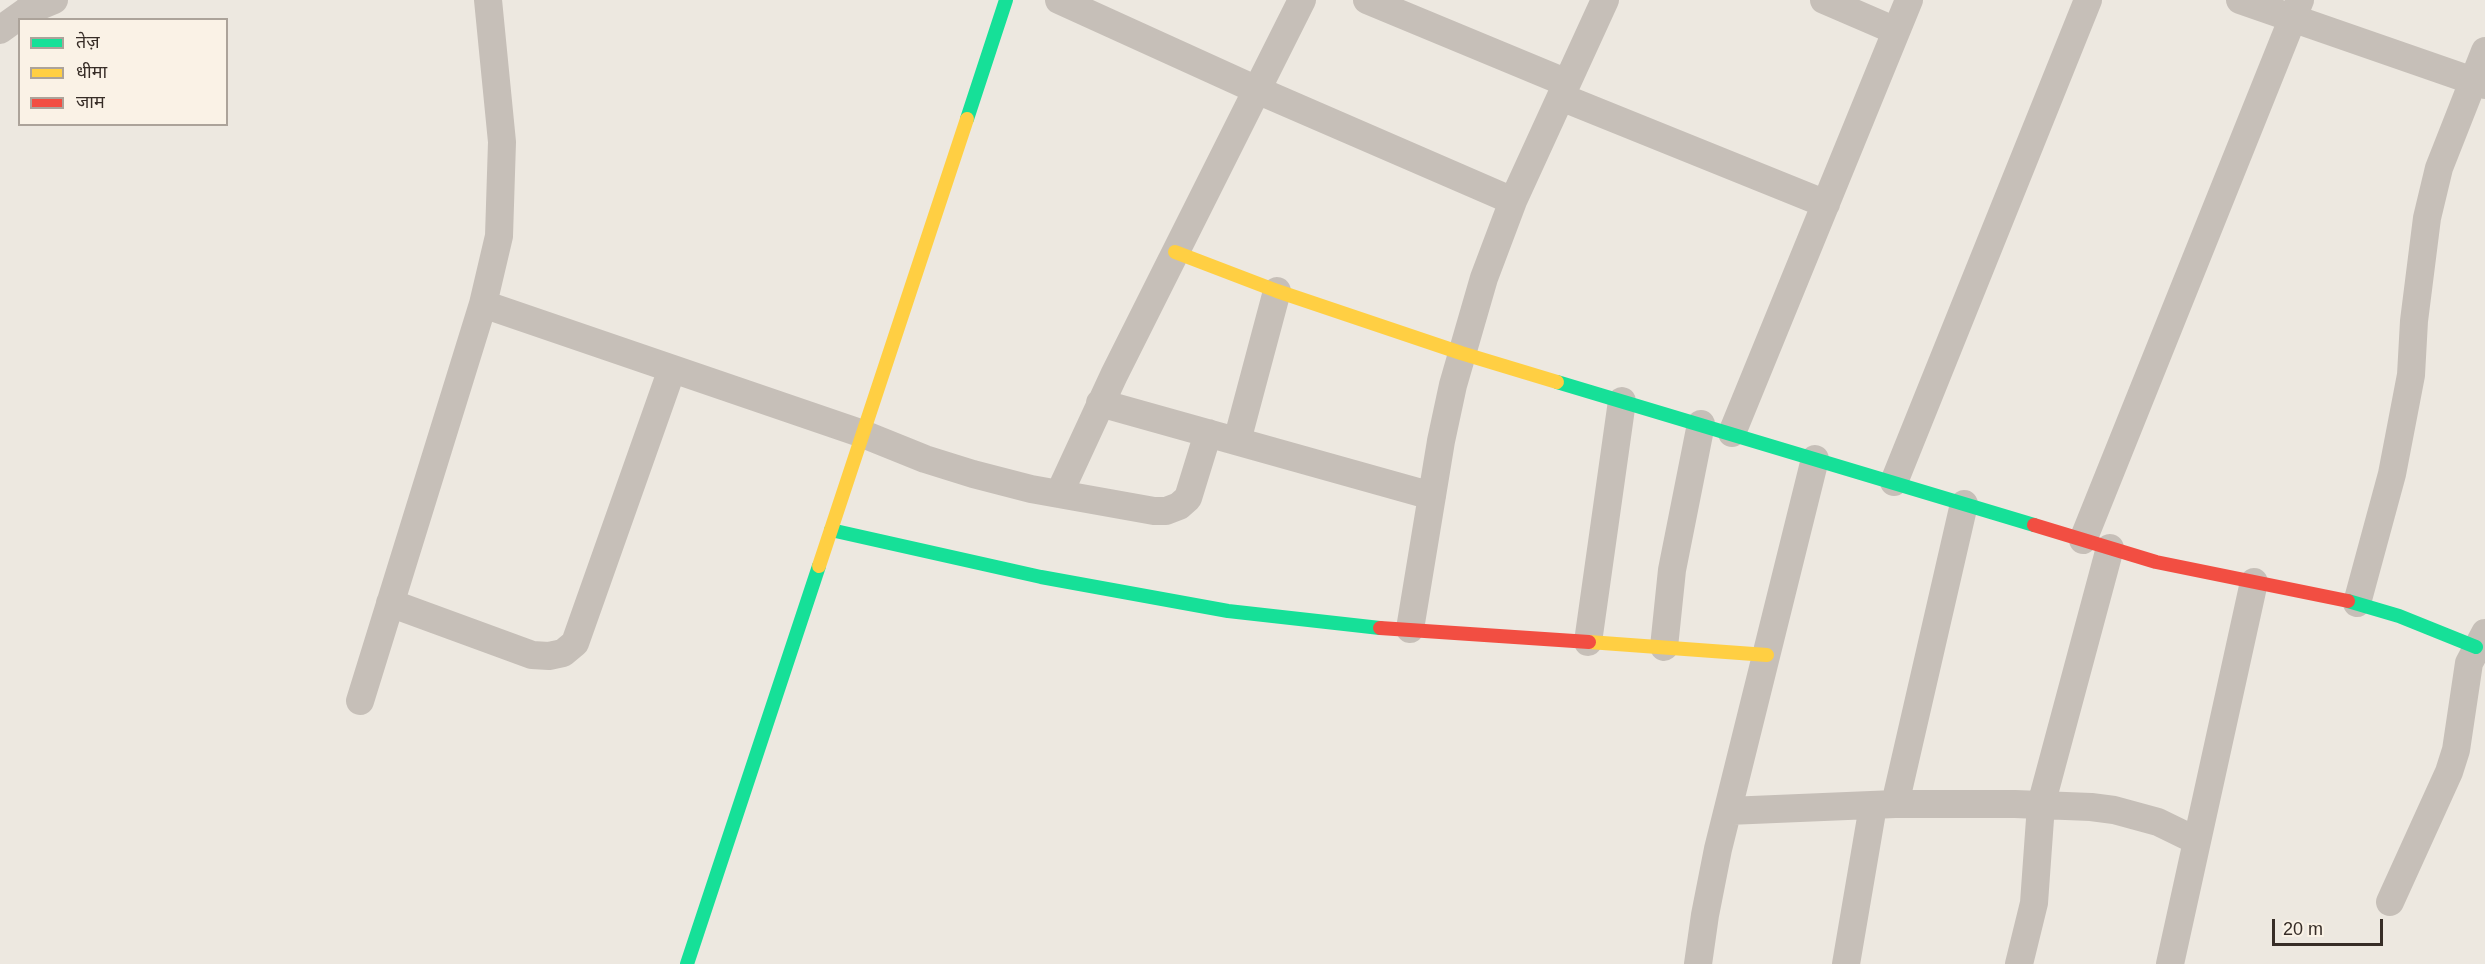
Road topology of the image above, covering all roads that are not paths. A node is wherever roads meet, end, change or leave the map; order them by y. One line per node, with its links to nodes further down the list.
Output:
1 (54, 0): 13 (street)
2 (488, 0): 23 (street)
3 (1006, 0): 31 (street)
4 (1059, 0): 17 (street)
5 (1302, 0): 17 (street)
6 (1367, 0): 18 (street)
7 (1605, 0): 18 (street)
8 (1824, 0): 14 (street)
9 (1909, 0): 14 (street)
10 (2088, 0): 34 (street)
11 (2240, 0): 12 (street)
12 (2296, 9): 16 (street); 39 (street)
13 (0, 30)
14 (1896, 31): 20 (street)
15 (2485, 51): 16 (street)
16 (2479, 83): 43 (street)
17 (1257, 90): 19 (street); 21 (street)
18 (1564, 90): 19 (street); 20 (street)
19 (1513, 201): 24 (street)
20 (1826, 204): 30 (street)
21 (1175, 252): 22 (street); 27 (street)
22 (1277, 291): 24 (street); 32 (street)
23 (483, 304): 25 (street); 42 (street)
24 (1461, 353): 26 (street); 36 (street)
25 (672, 369): 31 (street); 42 (street)
26 (1622, 401): 28 (street); 46 (street)
27 (1100, 402): 29 (street); 35 (street)
28 (1701, 424): 30 (street); 47 (street)
29 (1208, 433): 32 (street); 35 (street)
30 (1732, 433): 33 (street)
31 (863, 434): 35 (street); 38 (street)
32 (1237, 441): 36 (street)
33 (1815, 459): 34 (street); 48 (street)
34 (1894, 482): 37 (street)
35 (1059, 494)
36 (1432, 496): 44 (street)
37 (1964, 504): 39 (street); 51 (street)
38 (831, 530): 44 (street); 56 (street)
39 (2083, 540): 40 (street)
40 (2110, 548): 41 (street); 52 (street)
41 (2254, 582): 43 (street); 54 (street)
42 (390, 603): 49 (street)
43 (2357, 603): 45 (street)
44 (1410, 628): 46 (street)
45 (2480, 640): 50 (street)
46 (1588, 642): 47 (street)
47 (1664, 647): 48 (street)
48 (1767, 654): 53 (street)
49 (360, 701)
50 (2474, 712): 55 (street)
51 (1884, 805): 52 (street); 53 (street); 58 (street)
52 (2041, 805): 54 (street); 59 (street)
53 (1728, 811): 57 (street)
54 (2197, 841): 60 (street)
55 (2390, 902)
56 (687, 964)
57 (1698, 964)
58 (1846, 964)
59 (2019, 964)
60 (2170, 964)

